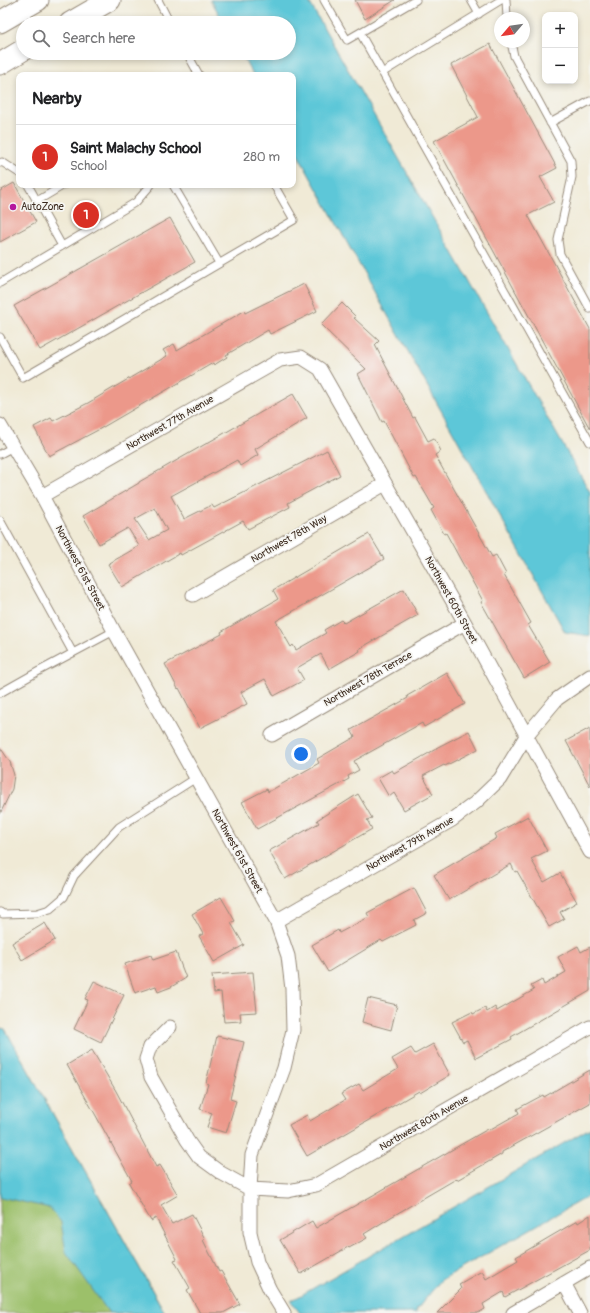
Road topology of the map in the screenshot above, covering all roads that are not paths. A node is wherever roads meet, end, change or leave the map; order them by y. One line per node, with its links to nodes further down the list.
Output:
1 (38, 0): 13 (main road)
2 (110, 0): 11 (main road)
3 (158, 0): 12 (lane)
4 (324, 0): 14 (lane)
5 (416, 0): 14 (lane)
6 (471, 0): 10 (lane)
7 (501, 0): 10 (lane)
8 (506, 0): 9 (lane)
9 (507, 12)
10 (479, 14): 20 (lane)
11 (82, 16)
12 (166, 16)
13 (0, 22)
14 (360, 33): 20 (lane)
15 (512, 48): 22 (lane)
16 (16, 54): 18 (main road)
17 (191, 60): 19 (lane)
18 (0, 64)
19 (197, 72)
20 (382, 73): 38 (lane)
21 (590, 101): 22 (lane)
22 (550, 123): 34 (lane)
23 (0, 164): 24 (lane)
24 (16, 171)
25 (30, 188): 30 (lane)
26 (59, 188): 30 (lane)
27 (148, 188): 31 (lane)
28 (175, 188): 32 (lane)
29 (276, 188): 32 (lane)
30 (37, 201): 31 (lane)
31 (62, 246): 33 (lane)
32 (219, 264): 35 (lane)
33 (0, 284)
34 (590, 309)
35 (0, 337)
36 (300, 357): 41 (street, Northwest 60th Street); 42 (street, Northwest 77th Avenue)
37 (0, 424): 39 (street, Northwest 61st Street)
38 (590, 442)
39 (13, 447): 40 (lane); 42 (street, Northwest 61st Street)
40 (0, 454)
41 (385, 484): 44 (street, Northwest 78th Way); 45 (street, Northwest 60th Street)
42 (42, 496): 46 (street, Northwest 61st Street)
43 (0, 520): 47 (lane)
44 (193, 594)
45 (465, 623): 50 (street, Northwest 78th Terrace); 51 (street, Northwest 60th Street)
46 (114, 631): 47 (lane); 52 (street, Northwest 61st Street)
47 (73, 653): 49 (lane)
48 (590, 676): 51 (street, Northwest 79th Avenue)
49 (0, 693)
50 (272, 735)
51 (526, 736): 53 (street, Northwest 60th Street); 55 (street, Northwest 79th Avenue)
52 (196, 778): 54 (lane); 55 (street, Northwest 61st Street)
53 (590, 852)
54 (0, 912)
55 (276, 921): 58 (street, Northwest 61st Street)
56 (170, 1027): 58 (street)
57 (590, 1027): 58 (street, Northwest 80th Avenue)
58 (250, 1189): 61 (street, Northwest 61st Street)
59 (590, 1268): 60 (street)
60 (564, 1283): 62 (street); 63 (street)
61 (284, 1313)
62 (513, 1313)
63 (580, 1313)

